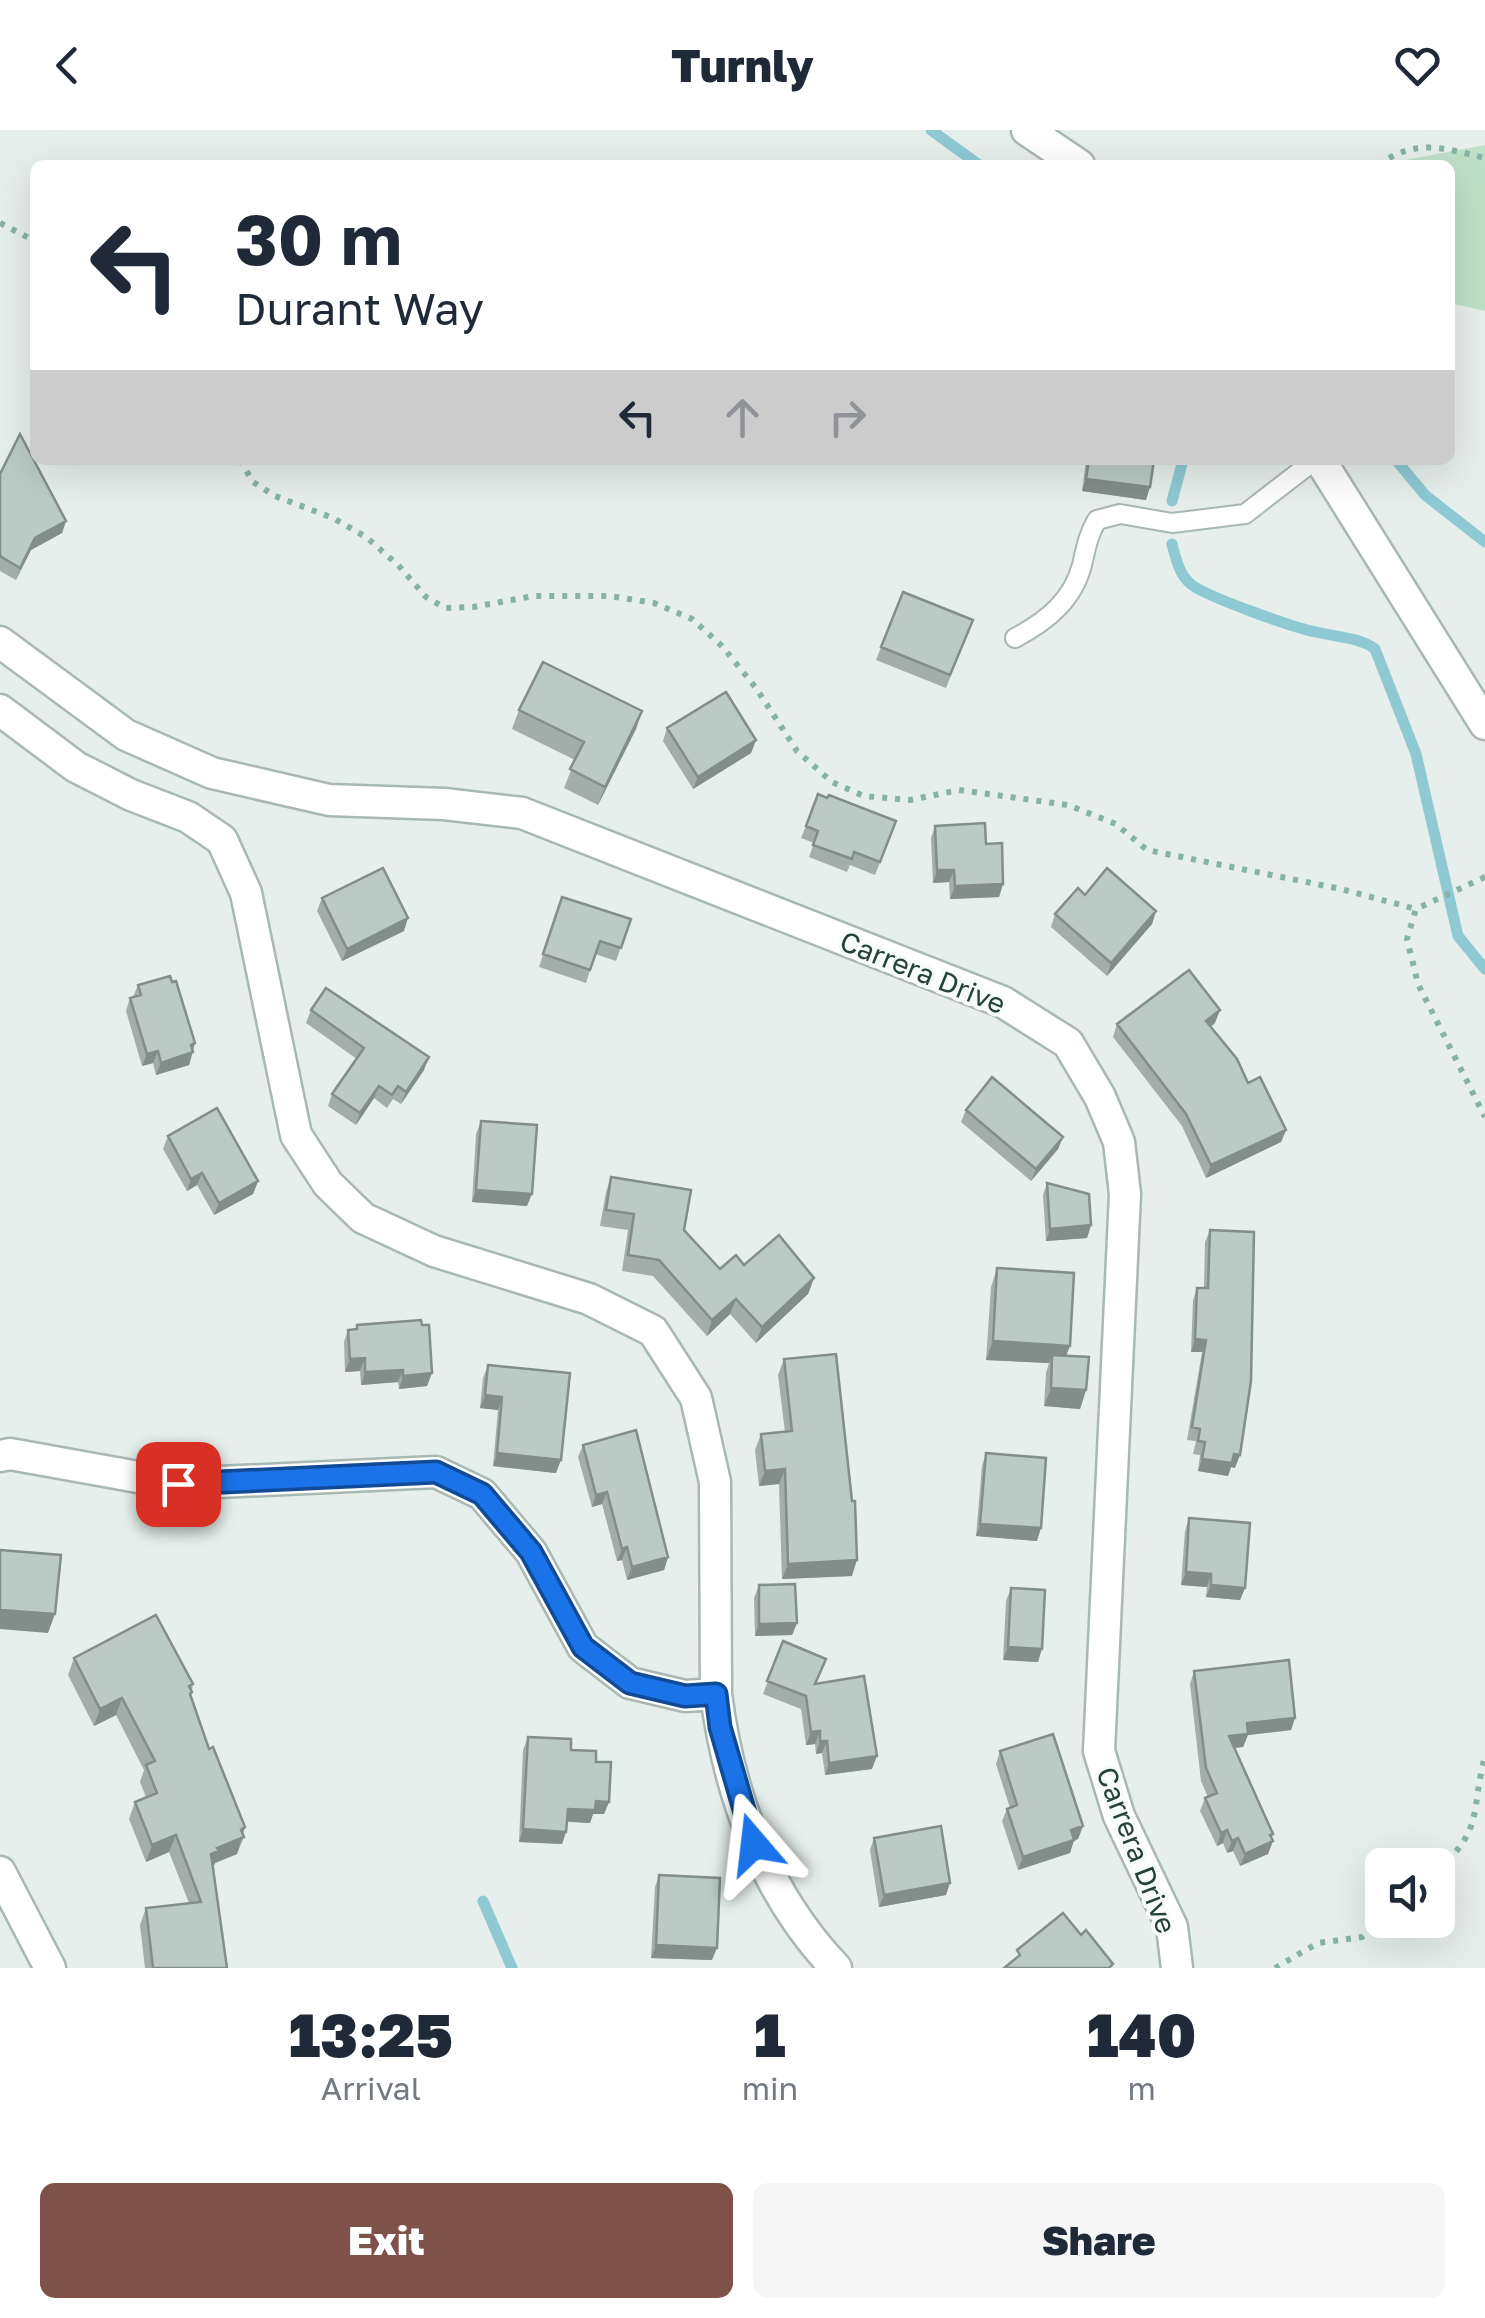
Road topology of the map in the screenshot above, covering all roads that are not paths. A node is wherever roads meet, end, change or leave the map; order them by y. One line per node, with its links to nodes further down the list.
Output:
1 (1027, 130): 2 (street)
2 (1072, 160)
3 (1310, 465): 5 (lane)
4 (1320, 465): 8 (street)
5 (1015, 638)
6 (0, 642): 14 (street, Carrera Drive)
7 (0, 710): 10 (street)
8 (1485, 724)
9 (0, 1456): 10 (street)
10 (716, 1694): 13 (street)
11 (0, 1872): 12 (street)
12 (50, 1968)
13 (836, 1968)
14 (1177, 1968)

